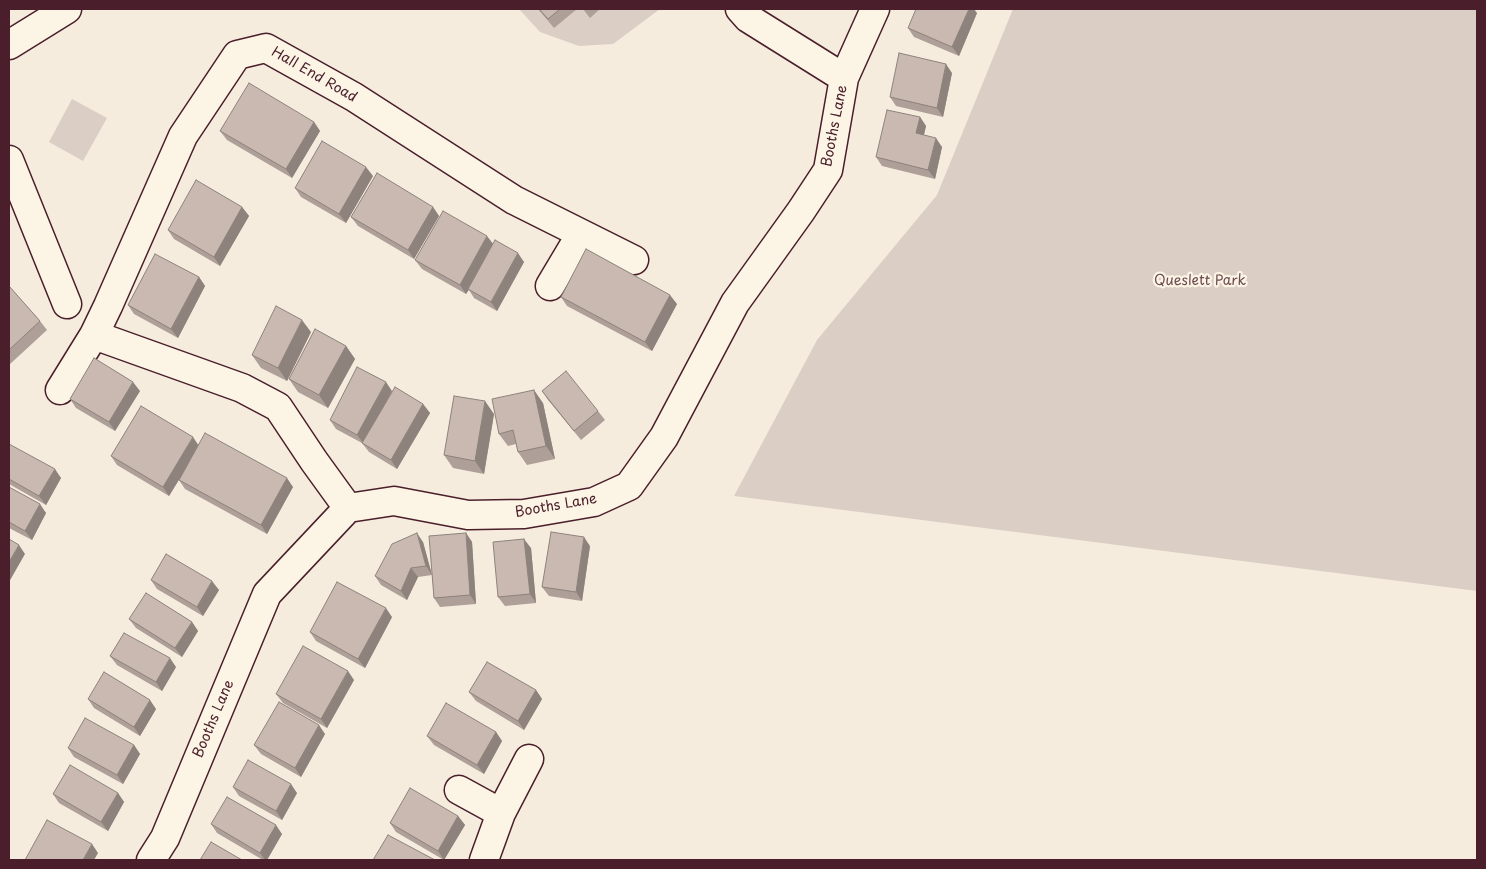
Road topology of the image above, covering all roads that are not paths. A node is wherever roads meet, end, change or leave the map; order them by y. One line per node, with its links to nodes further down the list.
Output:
1 (67, 9): 4 (street)
2 (740, 9): 5 (street)
3 (875, 9): 5 (street, Booths Lane)
4 (9, 45)
5 (844, 78): 13 (street, Booths Lane)
6 (9, 160): 10 (street)
7 (581, 234): 8 (street, Hall End Road); 9 (street); 11 (street, Hall End Road)
8 (634, 260)
9 (550, 286)
10 (67, 304)
11 (94, 334): 12 (street, Hall End Road); 13 (street)
12 (60, 390)
13 (348, 508): 17 (street, Booths Lane)
14 (529, 759): 16 (street)
15 (459, 790): 16 (street)
16 (501, 813): 18 (street)
17 (151, 860)
18 (484, 860)

